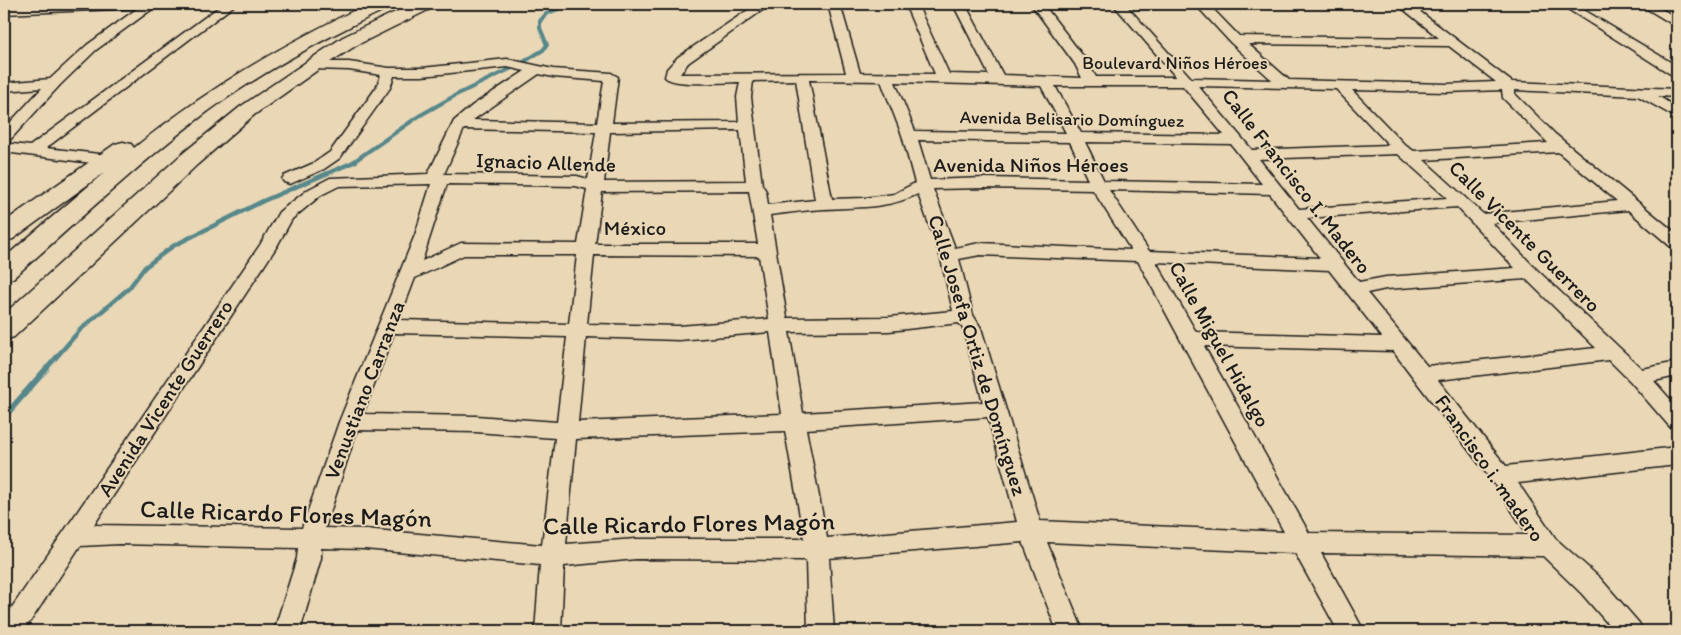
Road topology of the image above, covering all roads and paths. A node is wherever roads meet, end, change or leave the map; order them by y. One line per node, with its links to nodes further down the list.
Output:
1 (143, 4): 19 (street)
2 (153, 4): 38 (street)
3 (230, 4): 55 (street)
4 (362, 4): 58 (main road)
5 (382, 4): 80 (main road)
6 (409, 4): 84 (main road)
7 (426, 4): 24 (main road)
8 (765, 4): 31 (street, Boulevard Niños Héroes)
9 (834, 4): 29 (street)
10 (911, 4): 33 (street)
11 (959, 4): 34 (street)
12 (1037, 4): 35 (street)
13 (1119, 4): 36 (street, Calle Francisco I. Madero)
14 (1201, 4): 22 (street)
15 (1403, 4): 23 (street)
16 (1566, 4): 27 (street)
17 (1645, 4): 20 (street)
18 (1671, 7): 20 (street)
19 (4, 10)
20 (1657, 11): 21 (street)
21 (1677, 23)
22 (1236, 40): 23 (street); 39 (street)
23 (1453, 42): 41 (street)
24 (312, 65): 26 (street); 88 (main road)
25 (534, 70): 26 (street); 30 (street); 46 (street)
26 (390, 72): 59 (street)
27 (1677, 72)
28 (802, 76): 29 (street, Boulevard Niños Héroes); 31 (street, Boulevard Niños Héroes); 68 (street)
29 (854, 77): 32 (street, Boulevard Niños Héroes)
30 (611, 78): 48 (street)
31 (747, 78): 47 (street)
32 (887, 78): 33 (street, Boulevard Niños Héroes); 49 (street, Calle Josefa Ortiz de Domínguez)
33 (944, 78): 34 (street, Boulevard Niños Héroes)
34 (998, 79): 37 (street, Boulevard Niños Héroes)
35 (1091, 81): 36 (street, Boulevard Niños Héroes); 37 (street, Boulevard Niños Héroes)
36 (1188, 81): 39 (street, Boulevard Niños Héroes); 52 (street, Calle Francisco I. Madero)
37 (1046, 82): 50 (street, Calle Miguel Hidalgo)
38 (52, 83): 42 (street); 51 (street)
39 (1284, 83): 40 (street, Boulevard Niños Héroes)
40 (1339, 84): 41 (street, Boulevard Niños Héroes); 56 (street, Calle Vicente Guerrero)
41 (1509, 86): 43 (street, Boulevard Niños Héroes); 53 (street)
42 (4, 87)
43 (1642, 93): 44 (street, Boulevard Niños Héroes); 45 (street)
44 (1677, 93)
45 (1677, 114)
46 (459, 124): 48 (street); 60 (street, Venustiano Carranza)
47 (746, 126): 48 (street); 63 (street)
48 (605, 128): 65 (street)
49 (909, 135): 50 (street, Avenida Belisario Domínguez); 62 (street, Calle Josefa Ortiz de Domínguez)
50 (1076, 137): 52 (street, Avenida Belisario Domínguez); 64 (street, Calle Miguel Hidalgo)
51 (4, 138)
52 (1234, 140): 57 (street, Calle Francisco I. Madero)
53 (1562, 147): 56 (street); 69 (street)
54 (4, 148): 55 (street)
55 (33, 151): 58 (street)
56 (1406, 153): 57 (street); 67 (street, Calle Vicente Guerrero)
57 (1246, 155): 66 (street, Calle Francisco I. Madero)
58 (108, 160): 73 (main road)
59 (290, 179)
60 (437, 179): 61 (street, Ignacio Allende); 65 (street, Ignacio Allende); 82 (street, Venustiano Carranza)
61 (336, 181): 104 (street, Avenida Vicente Guerrero)
62 (923, 185): 64 (street, Avenida Niños Héroes); 68 (street, Avenida Niños Héroes); 77 (street, Calle Josefa Ortiz de Domínguez)
63 (754, 186): 65 (street, Ignacio Allende); 70 (street)
64 (1099, 186): 66 (street, Avenida Niños Héroes); 78 (street, Calle Miguel Hidalgo)
65 (595, 187): 75 (street)
66 (1275, 189): 71 (street, Calle Francisco I. Madero)
67 (1461, 202): 71 (street); 72 (street, Calle Vicente Guerrero)
68 (824, 204): 70 (street, Avenida Niños Héroes)
69 (1630, 205): 72 (street); 74 (street)
70 (761, 211): 76 (street)
71 (1294, 214): 79 (street, Calle Francisco I. Madero)
72 (1480, 219): 81 (street, Calle Vicente Guerrero)
73 (4, 233)
74 (1677, 243)
75 (586, 249): 76 (street, México); 82 (street, México); 89 (street)
76 (768, 250): 86 (street)
77 (949, 255): 78 (street); 85 (street, Calle Josefa Ortiz de Domínguez)
78 (1144, 256): 79 (street); 90 (street, Calle Miguel Hidalgo)
79 (1333, 264): 83 (street, Calle Francisco I. Madero)
80 (4, 272)
81 (1530, 273): 83 (street); 92 (street, Calle Vicente Guerrero)
82 (408, 274): 87 (street, Venustiano Carranza)
83 (1354, 289): 91 (street, Calle Francisco I. Madero)
84 (4, 305)
85 (964, 316): 86 (street); 96 (street, Calle Josefa Ortiz de Domínguez)
86 (778, 325): 89 (street); 99 (street)
87 (387, 326): 89 (street); 98 (street, Venustiano Carranza)
88 (4, 330)
89 (579, 330): 100 (street)
90 (1188, 339): 91 (street); 106 (street, Calle Miguel Hidalgo)
91 (1396, 344): 94 (street, Francisco i. madero)
92 (1612, 353): 94 (street); 95 (street, Calle Vicente Guerrero)
93 (1677, 370): 95 (street)
94 (1422, 374): 102 (street, Francisco i. madero)
95 (1638, 377): 97 (street, Calle Vicente Guerrero)
96 (997, 409): 99 (street); 103 (street, Calle Josefa Ortiz de Domínguez)
97 (1677, 421)
98 (349, 422): 100 (street); 105 (street, Venustiano Carranza)
99 (794, 422): 100 (street); 108 (street)
100 (567, 431): 109 (street)
101 (1677, 456): 102 (street)
102 (1501, 476): 107 (street, Francisco i. madero)
103 (1031, 531): 106 (street, Calle Ricardo Flores Magón); 108 (street, Calle Ricardo Flores Magón); 114 (street, Calle Josefa Ortiz de Domínguez)
104 (75, 536): 105 (street, Calle Ricardo Flores Magón); 110 (street, Avenida Vicente Guerrero)
105 (310, 538): 109 (street, Calle Ricardo Flores Magón); 111 (street, Venustiano Carranza)
106 (1304, 543): 107 (street, Francisco i. madero); 115 (street, Calle Miguel Hidalgo)
107 (1548, 546): 116 (street)
108 (817, 548): 109 (street, Calle Ricardo Flores Magón); 113 (street)
109 (553, 556): 112 (street)
110 (10, 631)
111 (287, 631)
112 (548, 631)
113 (821, 631)
114 (1070, 631)
115 (1351, 631)
116 (1630, 631)

